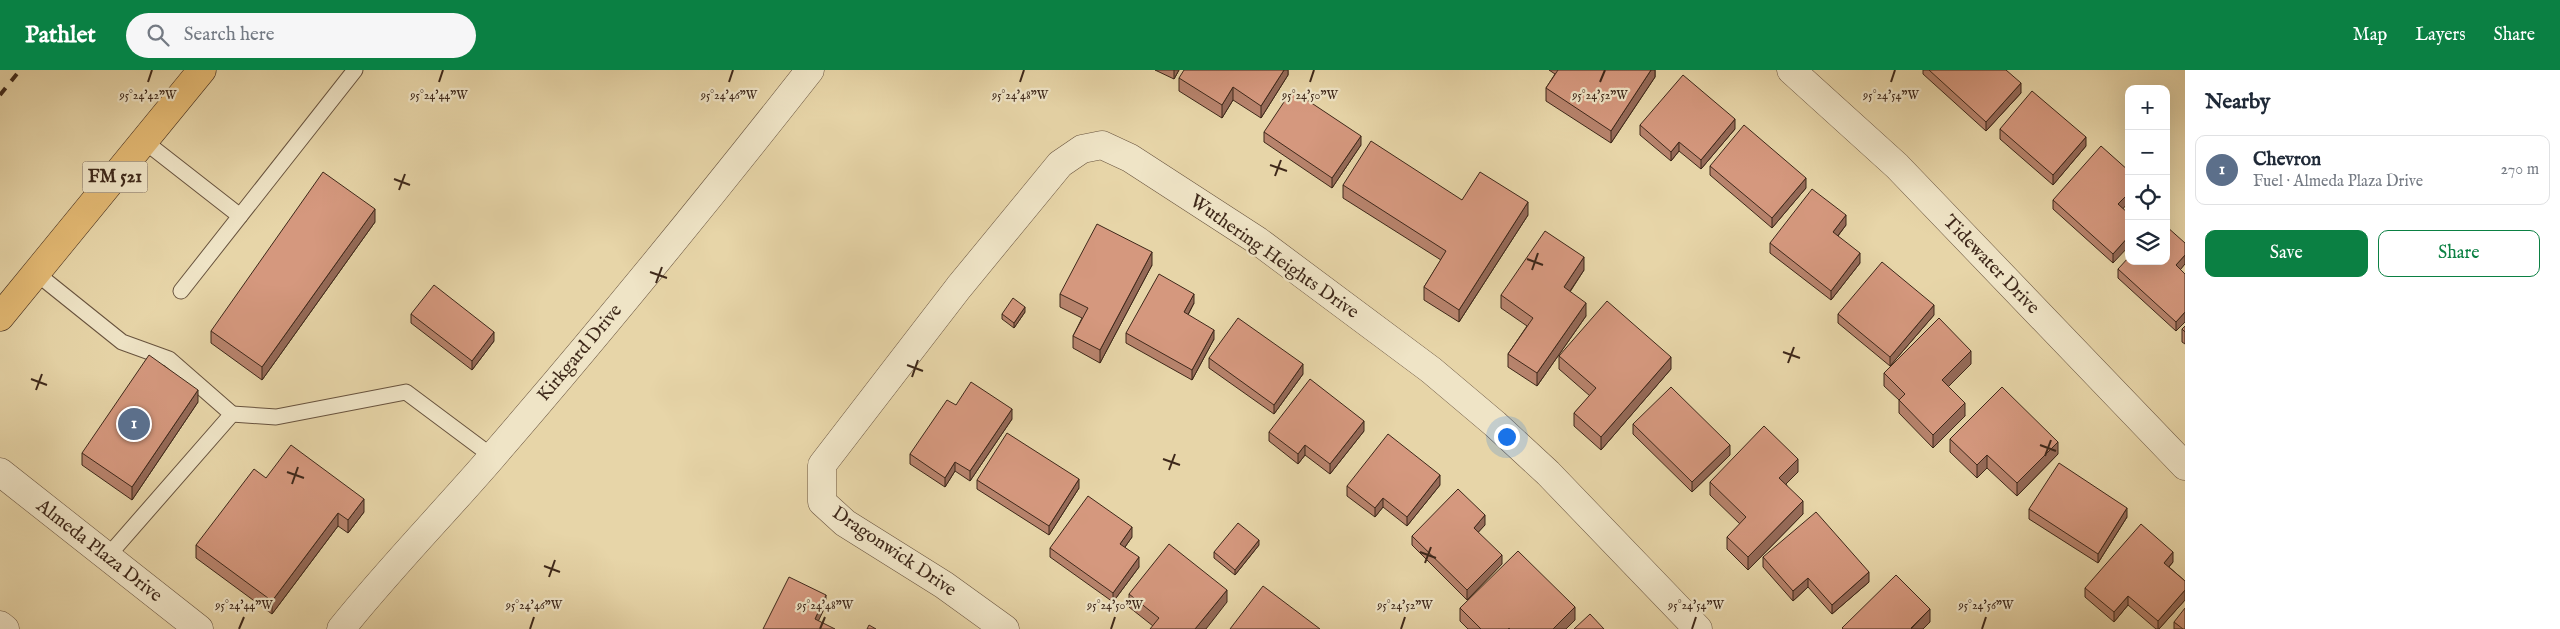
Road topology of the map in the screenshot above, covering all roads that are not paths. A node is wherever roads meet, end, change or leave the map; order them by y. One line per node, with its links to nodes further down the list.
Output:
1 (202, 70): 5 (main road, FM 521)
2 (355, 70): 6 (lane)
3 (810, 70): 12 (street, Kirkgard Drive)
4 (1791, 70): 13 (street, Tidewater Drive)
5 (144, 141): 6 (lane); 7 (main road, FM 521)
6 (240, 216): 8 (lane)
7 (36, 273): 9 (main road, FM 521); 11 (lane)
8 (181, 290)
9 (0, 317)
10 (864, 408): 20 (street, Dragonwick Drive); 21 (street, Wuthering Heights Drive)
11 (232, 414): 12 (lane); 15 (lane)
12 (493, 457): 19 (street, Kirkgard Drive)
13 (2185, 466)
14 (0, 472): 15 (street, Almeda Plaza Drive)
15 (107, 557): 18 (street, Almeda Plaza Drive)
16 (0, 625): 17 (street)
17 (5, 629)
18 (199, 629)
19 (341, 629)
20 (1005, 629)
21 (1698, 629)

